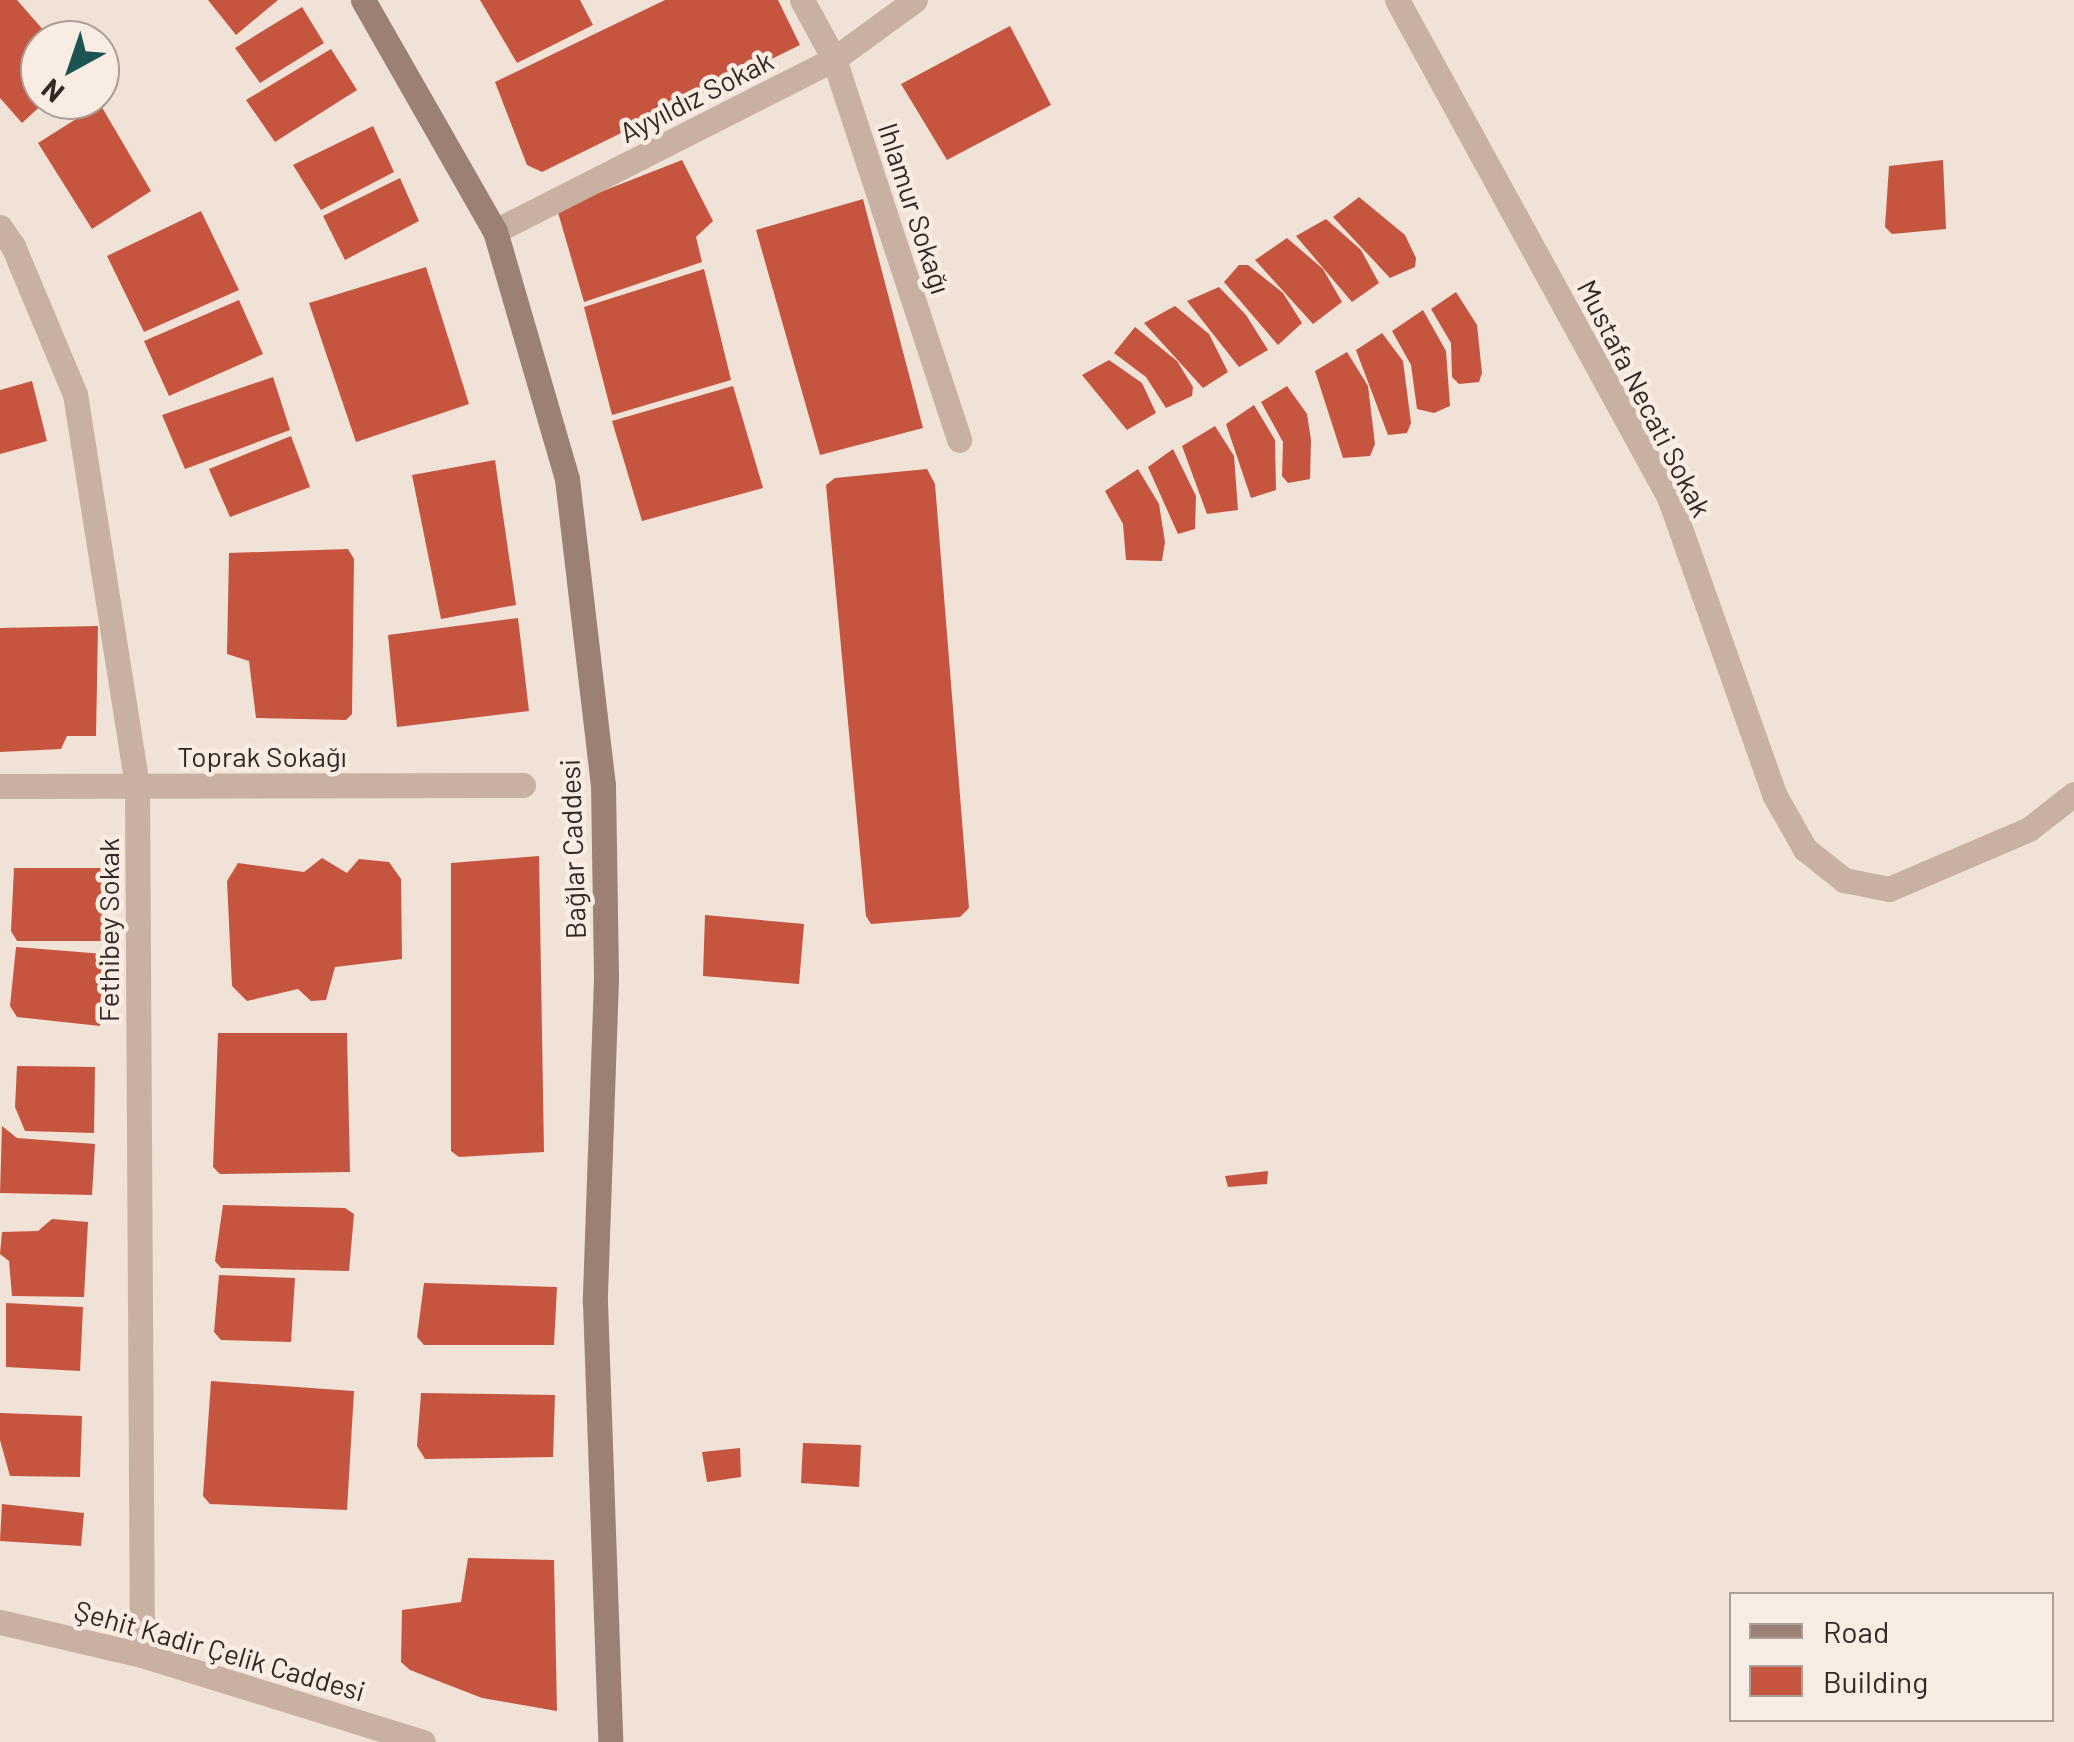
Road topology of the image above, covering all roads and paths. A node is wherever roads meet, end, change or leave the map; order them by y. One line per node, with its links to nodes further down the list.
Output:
1 (363, 0): 7 (main road, Bağlar Caddesi)
2 (802, 0): 5 (street, Ihlamur Sokağı)
3 (915, 0): 5 (street, Ayyıldız Sokak)
4 (1397, 0): 12 (street, Mustafa Necati Sokak)
5 (834, 59): 7 (street, Ayyıldız Sokak); 8 (street, Ihlamur Sokağı)
6 (0, 227): 10 (street, Fethibey Sokak)
7 (495, 231): 16 (main road, Bağlar Caddesi)
8 (959, 440)
9 (0, 786): 10 (street, Toprak Sokağı)
10 (137, 786): 11 (street, Toprak Sokağı); 14 (street, Fethibey Sokak)
11 (523, 786)
12 (2074, 794)
13 (0, 1622): 14 (street, Şehit Kadir Çelik Caddesi)
14 (142, 1655): 15 (street, Şehit Kadir Çelik Caddesi)
15 (423, 1742)
16 (610, 1742)

